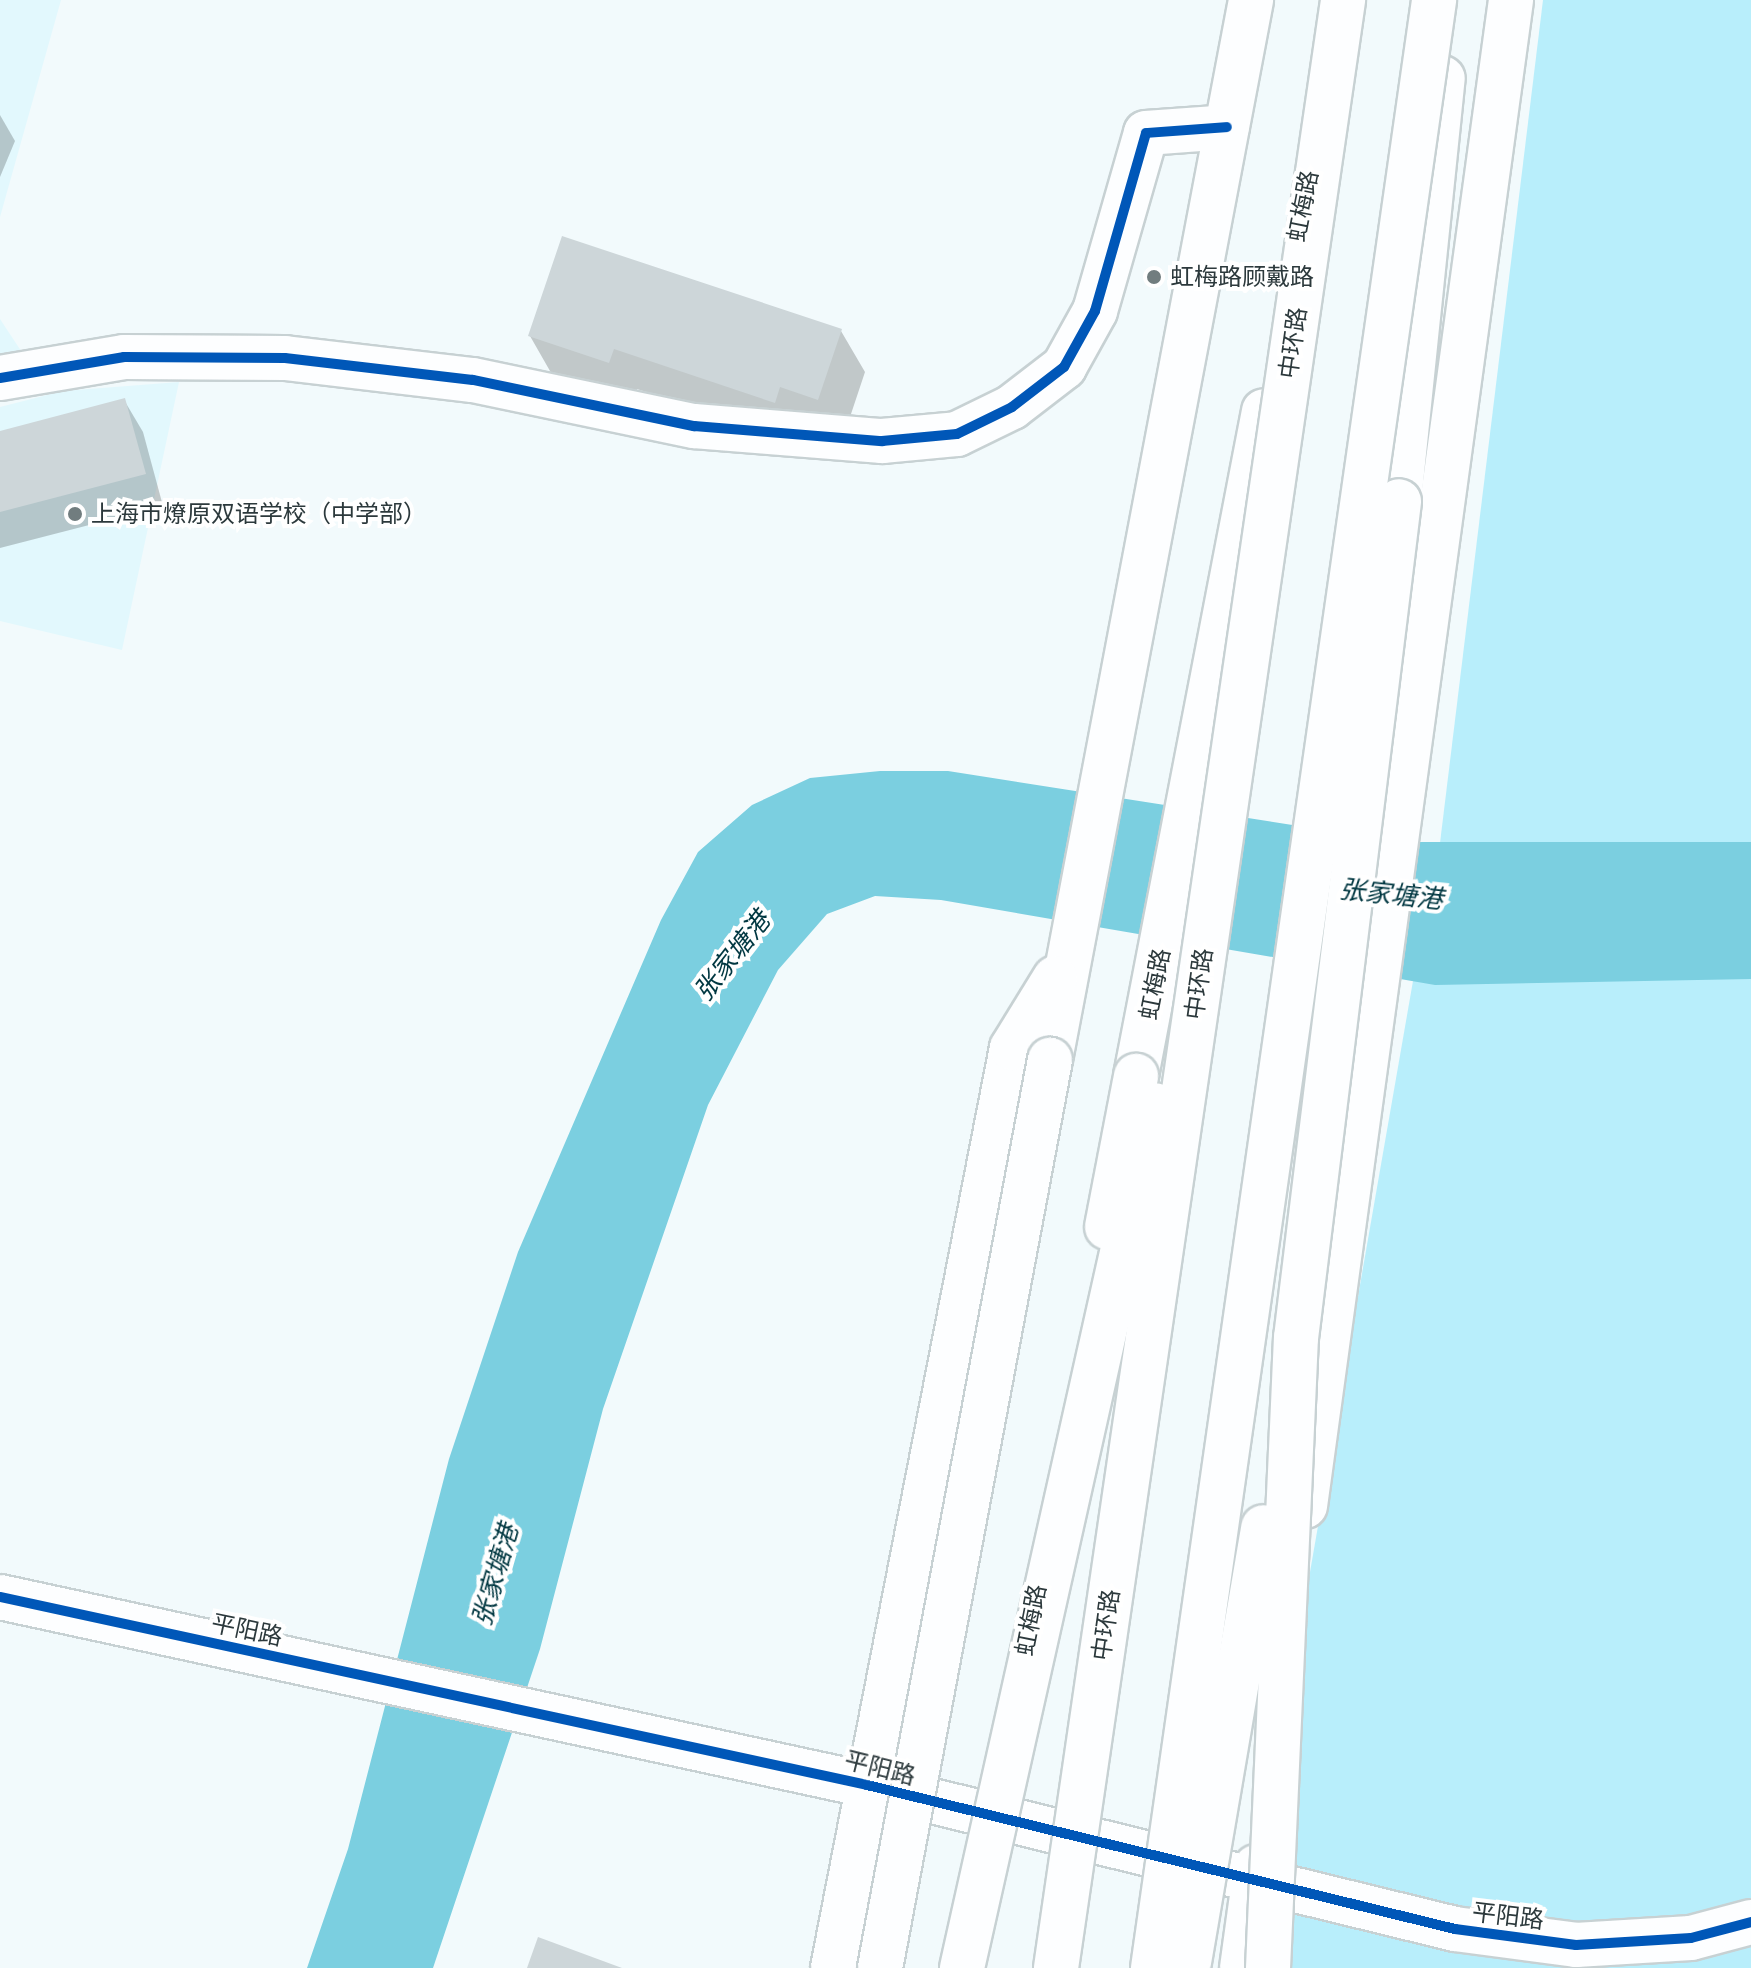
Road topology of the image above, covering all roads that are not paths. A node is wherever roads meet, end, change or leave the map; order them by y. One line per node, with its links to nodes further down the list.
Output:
1 (1251, 0): 6 (main road)
2 (1343, 0): 8 (main road, 中环路, bridge)
3 (1434, 0): 19 (main road, bridge)
4 (1451, 0): 10 (main road, bridge)
5 (1511, 0): 13 (main road)
6 (1227, 127): 7 (main road); 9 (main road)
7 (0, 378)
8 (1212, 771): 17 (main road, bridge); 18 (main road, 中环路, bridge)
9 (1069, 956): 12 (main road); 16 (main road, bridge)
10 (1296, 1338): 20 (main road, bridge); 22 (main road, bridge)
11 (2, 1607): 12 (main road, 平阳路)
12 (867, 1785): 13 (main road, 平阳路); 15 (main road)
13 (1254, 1884): 14 (main road, 平阳路); 21 (main road)
14 (1751, 1922)
15 (833, 1968)
16 (880, 1968)
17 (963, 1968)
18 (1056, 1968)
19 (1153, 1968)
20 (1188, 1968)
21 (1242, 1968)
22 (1268, 1968)

